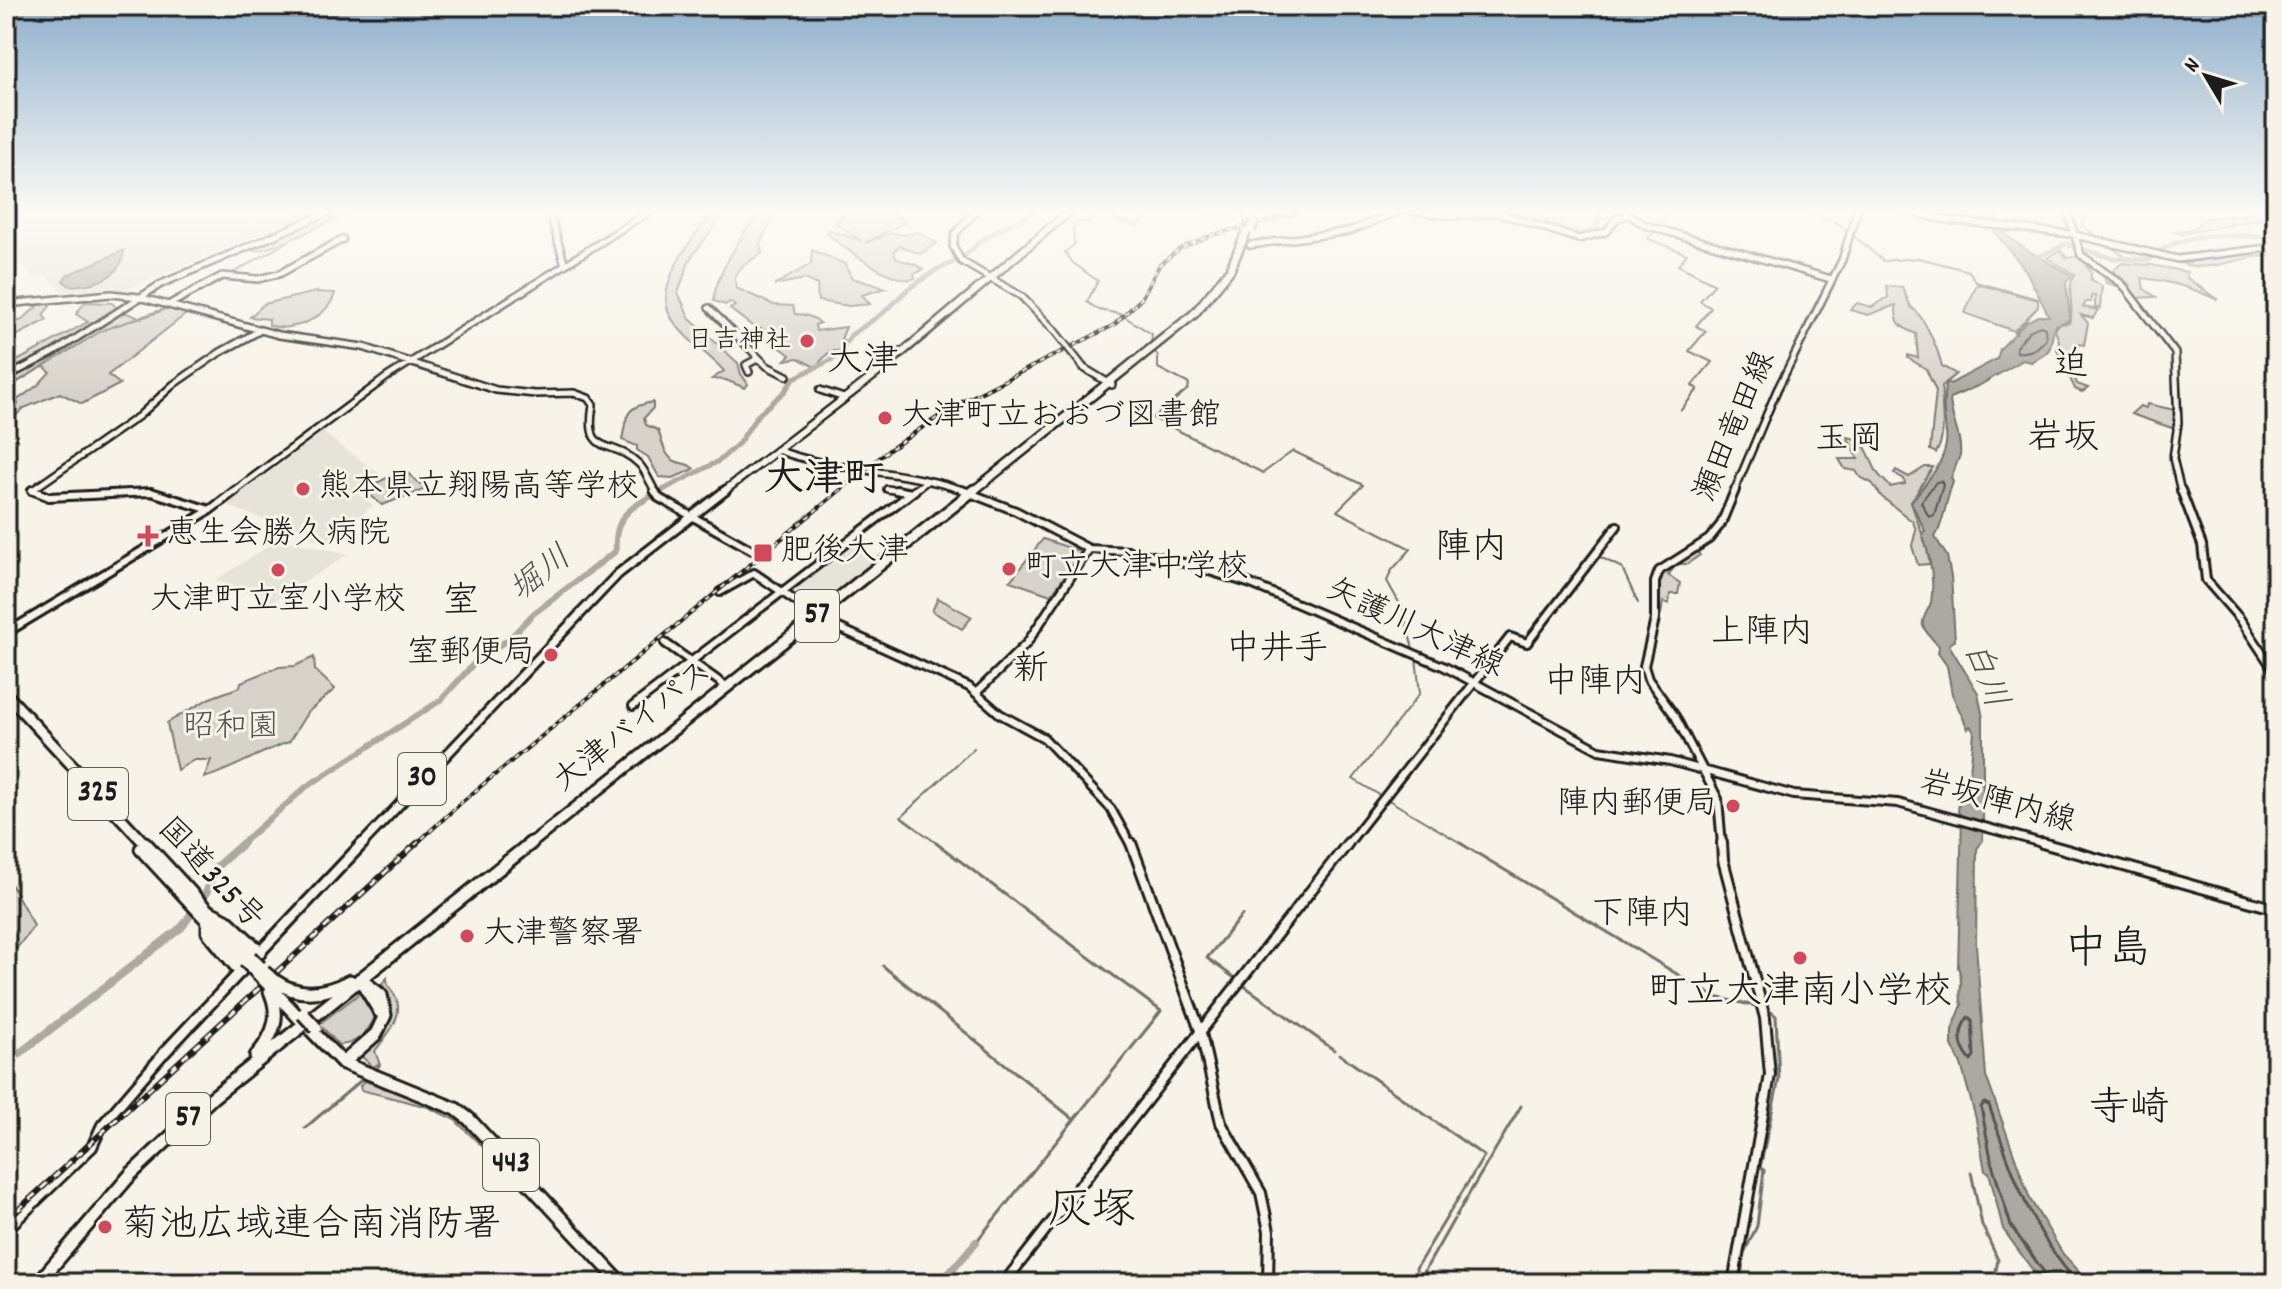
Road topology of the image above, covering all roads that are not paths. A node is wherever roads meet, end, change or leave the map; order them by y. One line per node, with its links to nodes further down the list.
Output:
1 (188, 271): 12 (street)
2 (284, 271): 14 (street)
3 (555, 271): 18 (street)
4 (979, 271): 10 (street)
5 (999, 271): 10 (main road, 30)
6 (1233, 271): 22 (highway, 大津バイパス / 57)
7 (1804, 271): 11 (street)
8 (1836, 271): 11 (street, 瀬田竜田線)
9 (2103, 271): 41 (street)
10 (991, 278): 22 (street, bridge); 24 (main road, 30)
11 (1831, 279): 48 (street, 瀬田竜田線)
12 (137, 296): 13 (street); 14 (street); 20 (street)
13 (6, 304)
14 (173, 305): 16 (street)
15 (709, 308): 17 (street)
16 (260, 330): 18 (street); 30 (street)
17 (759, 358): 19 (street); 21 (street)
18 (409, 362): 30 (street); 31 (street)
19 (749, 372)
20 (6, 376)
21 (787, 376)
22 (1110, 384): 29 (highway, 大津バイパス / 57)
23 (820, 390): 24 (street)
24 (844, 398): 25 (main road, 30)
25 (777, 450): 26 (street, 矢護川大津線); 31 (main road, 30)
26 (927, 481): 28 (street); 29 (street, 矢護川大津線)
27 (887, 489): 28 (street)
28 (911, 493): 35 (street)
29 (972, 495): 33 (street, 矢護川大津線); 37 (highway, 大津バイパス / 57)
30 (210, 510): 38 (street)
31 (691, 516): 34 (street); 53 (main road, 30)
32 (1617, 526): 42 (street)
33 (1089, 549): 42 (street, 矢護川大津線); 44 (street)
34 (752, 550)
35 (783, 591): 36 (street); 37 (street); 40 (street)
36 (720, 592)
37 (818, 617): 43 (highway, 大津バイパス / 57); 44 (street)
38 (6, 633)
39 (665, 643): 40 (street)
40 (692, 661): 43 (street); 47 (street)
41 (2276, 673)
42 (1475, 683): 48 (street, 矢護川大津線); 57 (street)
43 (729, 688): 52 (highway, 大津バイパス / 57); 55 (highway, 大津バイパス / 57)
44 (977, 692): 57 (street)
45 (6, 694): 49 (highway, 国道325号 / 325)
46 (6, 702): 49 (highway, 国道325号 / 325)
47 (633, 706)
48 (1701, 770): 50 (street, 岩坂陣内線); 67 (street)
49 (190, 897): 51 (highway, 国道325号 / 325)
50 (2276, 909)
51 (206, 914): 53 (highway, 国道325号 / 325); 53 (highway, 325)
52 (412, 938): 55 (highway, 大津バイパス / 57); 56 (highway)
53 (249, 960): 54 (highway, 国道325号 / 325, bridge); 58 (main road, 30)
54 (262, 974): 56 (highway, 57, bridge)
55 (363, 982): 59 (highway); 60 (highway, 大津バイパス / 57); 63 (highway, 大津バイパス / 57)
56 (271, 984): 59 (highway, bridge); 60 (highway, 57)
57 (1201, 1033): 65 (street); 66 (street)
58 (164, 1053): 61 (street)
59 (345, 1061): 64 (highway, 443)
60 (213, 1097): 62 (highway, 大津バイパス / 57)
61 (6, 1230)
62 (38, 1283)
63 (45, 1283)
64 (621, 1283)
65 (1004, 1283)
66 (1268, 1283)
67 (1733, 1283)

